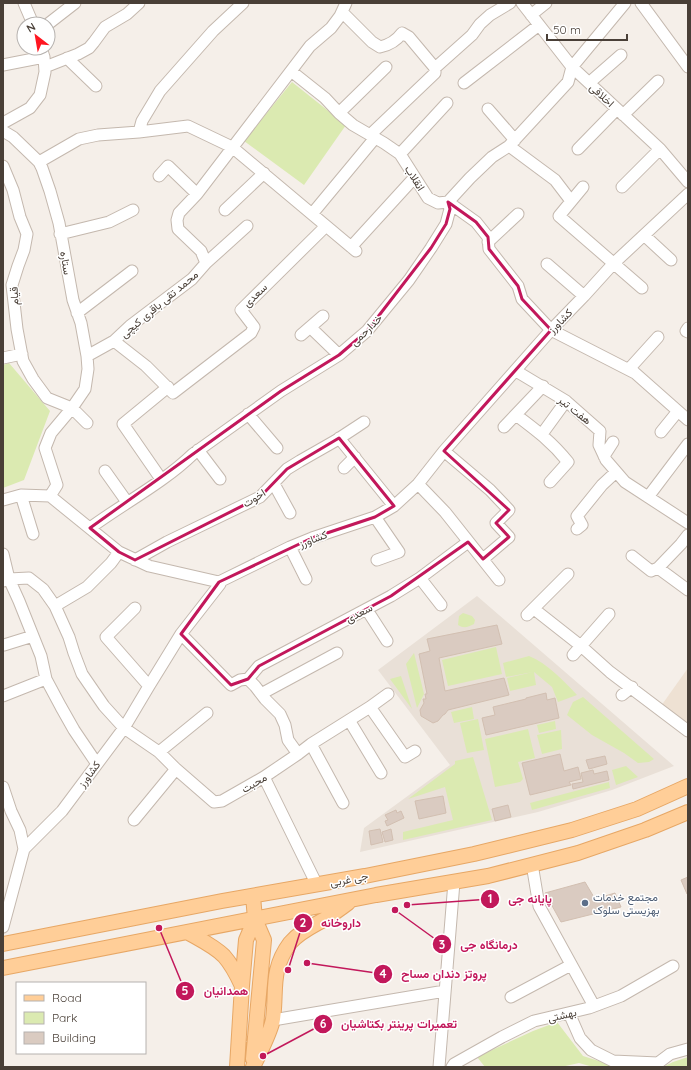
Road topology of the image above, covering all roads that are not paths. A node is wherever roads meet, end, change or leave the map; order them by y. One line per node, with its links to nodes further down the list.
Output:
1 (24, 3): 12 (street)
2 (75, 3): 13 (street)
3 (139, 3): 17 (street)
4 (243, 3): 34 (street)
5 (510, 3): 22 (street)
6 (522, 3): 11 (street, اخلاقی)
7 (546, 3): 11 (street)
8 (625, 3): 20 (street)
9 (642, 3): 21 (street)
10 (344, 7): 22 (street); 23 (street, محمد تقی باقری کیچی)
11 (531, 15): 14 (street, اخلاقی)
12 (30, 16)
13 (56, 18)
14 (539, 25): 20 (street, اخلاقی); 25 (street)
15 (621, 55): 26 (street)
16 (43, 57): 17 (street); 18 (street); 32 (street)
17 (67, 58): 27 (street)
18 (3, 65)
19 (386, 67): 31 (street)
20 (572, 67): 26 (street, اخلاقی); 36 (street)
21 (688, 67)
22 (435, 70): 35 (street)
23 (291, 71): 31 (street, انقلاب); 37 (street, محمد تقی باقری کیچی)
24 (658, 81): 30 (street)
25 (464, 83)
26 (589, 83): 30 (street, اخلاقی)
27 (96, 86)
28 (447, 103): 40 (street)
29 (488, 108): 36 (street)
30 (620, 112): 38 (street); 39 (street, اخلاقی)
31 (339, 113): 35 (street, انقلاب)
32 (3, 123)
33 (3, 131): 41 (street, ستاره)
34 (139, 132): 37 (street); 41 (street)
35 (373, 137): 40 (street, انقلاب); 55 (street)
36 (512, 143): 51 (street); 52 (street)
37 (232, 146): 43 (street); 49 (street, محمد تقی باقری کیچی)
38 (578, 149)
39 (660, 149): 46 (street, اخلاقی); 48 (street)
40 (400, 154): 45 (street, انقلاب)
41 (39, 162): 59 (street, ستاره)
42 (3, 166): 67 (street, قیام)
43 (264, 173): 54 (street); 55 (street)
44 (159, 176): 49 (street)
45 (414, 178): 51 (street, انقلاب); 58 (street)
46 (688, 182)
47 (583, 187): 52 (street)
48 (622, 188)
49 (197, 194): 63 (street, محمد تقی باقری کیچی)
50 (688, 194): 60 (street, کشاورز)
51 (448, 202): 61 (street, انقلاب); 79 (street, خدارحمی)
52 (571, 202): 65 (street)
53 (134, 210): 59 (street)
54 (225, 210)
55 (312, 214): 58 (street)
56 (518, 214): 61 (street)
57 (247, 226): 63 (street)
58 (326, 226): 85 (street, سعدی)
59 (60, 234): 71 (street, ستاره)
60 (644, 236): 62 (street); 65 (street, کشاورز)
61 (488, 242): 74 (street, انقلاب)
62 (671, 260)
63 (206, 264): 77 (street, محمد تقی باقری کیچی)
64 (546, 264): 70 (street)
65 (613, 264): 69 (street); 70 (street, کشاورز)
66 (132, 271): 71 (street)
67 (14, 277): 68 (street); 78 (street, قیام)
68 (3, 278)
69 (642, 288)
70 (584, 296): 74 (street, کشاورز)
71 (77, 313): 80 (street, ستاره)
72 (323, 316): 79 (street)
73 (688, 328): 75 (street)
74 (551, 330): 82 (street); 83 (street, کشاورز)
75 (688, 332)
76 (658, 337): 82 (street)
77 (114, 341): 80 (street, محمد تقی باقری کیچی); 85 (street)
78 (22, 354): 81 (street); 87 (street, قیام)
79 (339, 355): 89 (street, خدارحمی)
80 (87, 356): 87 (street, ستاره)
81 (3, 358)
82 (629, 369): 88 (street)
83 (516, 371): 84 (street, هفت تیر); 102 (street, کشاورز)
84 (542, 386): 86 (street, هفت تیر); 90 (street)
85 (171, 390): 108 (street)
86 (566, 401): 96 (street); 103 (street, هفت تیر)
87 (72, 408): 93 (street); 114 (street, ستاره)
88 (678, 411): 91 (street); 95 (street)
89 (248, 414): 100 (street); 101 (street, خدارحمی)
90 (516, 415): 94 (street); 96 (street)
91 (688, 420)
92 (364, 422): 97 (street, اخوت)
93 (87, 423)
94 (504, 427)
95 (661, 432)
96 (542, 434): 110 (street)
97 (339, 438): 104 (street); 111 (street, اخوت)
98 (614, 442): 103 (street)
99 (688, 444): 115 (street)
100 (277, 448)
101 (198, 450): 108 (street, خدارحمی); 109 (street)
102 (444, 451): 112 (street, کشاورز); 131 (street)
103 (604, 456): 107 (street, هفت تیر)
104 (355, 457): 105 (street); 118 (street)
105 (344, 468)
106 (105, 471): 117 (street)
107 (616, 472): 115 (street, هفت تیر); 123 (street)
108 (161, 479): 117 (street, خدارحمی)
109 (220, 479)
110 (550, 482)
111 (274, 484): 119 (street); 132 (street, اخوت)
112 (418, 484): 118 (street, کشاورز); 126 (street)
113 (21, 495): 114 (street); 116 (street); 124 (street)
114 (50, 496): 122 (street)
115 (648, 497): 121 (street, هفت تیر)
116 (3, 500)
117 (127, 502): 122 (street, خدارحمی)
118 (394, 506): 120 (street, کشاورز)
119 (290, 513)
120 (376, 517): 127 (street, کشاورز); 133 (street)
121 (688, 523)
122 (90, 528): 128 (street)
123 (577, 530)
124 (33, 534)
125 (688, 535): 134 (street)
126 (468, 542): 131 (street); 136 (street, سعدی)
127 (290, 548): 137 (street); 140 (street, کشاورز)
128 (119, 552): 132 (street); 143 (street)
129 (3, 554): 138 (street)
130 (632, 556): 134 (street)
131 (483, 559): 139 (street)
132 (136, 560): 140 (street)
133 (377, 560)
134 (658, 568): 141 (street)
135 (568, 574): 151 (street)
136 (420, 578): 142 (street); 145 (street, سعدی)
137 (306, 579)
138 (6, 580): 143 (street, محبت); 148 (street)
139 (499, 580)
140 (219, 582): 147 (street, کشاورز)
141 (688, 590)
142 (441, 605)
143 (55, 606): 165 (street, محبت)
144 (135, 608): 156 (street)
145 (367, 610): 149 (street); 155 (street, سعدی)
146 (609, 614): 151 (street)
147 (181, 634): 155 (street); 156 (street, کشاورز)
148 (33, 636): 150 (street); 154 (street)
149 (387, 641)
150 (4, 645)
151 (581, 646): 153 (street); 157 (street)
152 (337, 653): 158 (street)
153 (572, 655)
154 (46, 679): 161 (street); 171 (street)
155 (248, 679): 158 (street)
156 (149, 686): 165 (street, کشاورز)
157 (632, 688): 160 (street); 166 (street)
158 (261, 694): 170 (street)
159 (388, 694): 162 (street, محبت)
160 (622, 695)
161 (3, 696)
162 (370, 707): 164 (street, محبت); 168 (street)
163 (207, 713): 169 (street)
164 (349, 720): 167 (street, محبت); 173 (street)
165 (124, 728): 169 (street, محبت); 171 (street, کشاورز)
166 (688, 731)
167 (311, 744): 170 (street, محبت); 177 (street)
168 (416, 751)
169 (159, 752): 172 (street, محبت)
170 (298, 754): 174 (street, محبت)
171 (97, 764): 180 (street, کشاورز)
172 (176, 769): 174 (street, محبت); 179 (street)
173 (380, 773)
174 (264, 777): 183 (street)
175 (688, 786): 183 (main road, جی غربی)
176 (3, 787): 180 (street)
177 (343, 803)
178 (688, 812): 181 (main road, جی غربی)
179 (134, 820)
180 (24, 849): 187 (street, کشاورز)
181 (532, 864): 182 (main road, جی غربی); 190 (street)
182 (454, 882): 185 (main road, جی غربی); 194 (street)
183 (317, 885): 184 (main road, جی غربی)
184 (253, 896): 186 (main road); 189 (main road, جی غربی)
185 (352, 900): 186 (main road, جی غربی); 198 (main road)
186 (255, 919): 188 (main road, جی غربی); 193 (main road); 201 (main road)
187 (3, 927)
188 (187, 932): 192 (main road, جی غربی); 193 (main road)
189 (3, 944)
190 (572, 966): 195 (street); 196 (street)
191 (673, 966): 196 (street, بهشتی)
192 (3, 968)
193 (242, 986): 200 (main road)
194 (446, 991): 198 (street); 202 (street)
195 (511, 997)
196 (594, 1006): 197 (street, بهشتی)
197 (569, 1013): 199 (street); 203 (street, بهشتی)
198 (273, 1020): 201 (main road)
199 (688, 1049)
200 (237, 1067)
201 (253, 1067)
202 (439, 1067)
203 (452, 1067)

